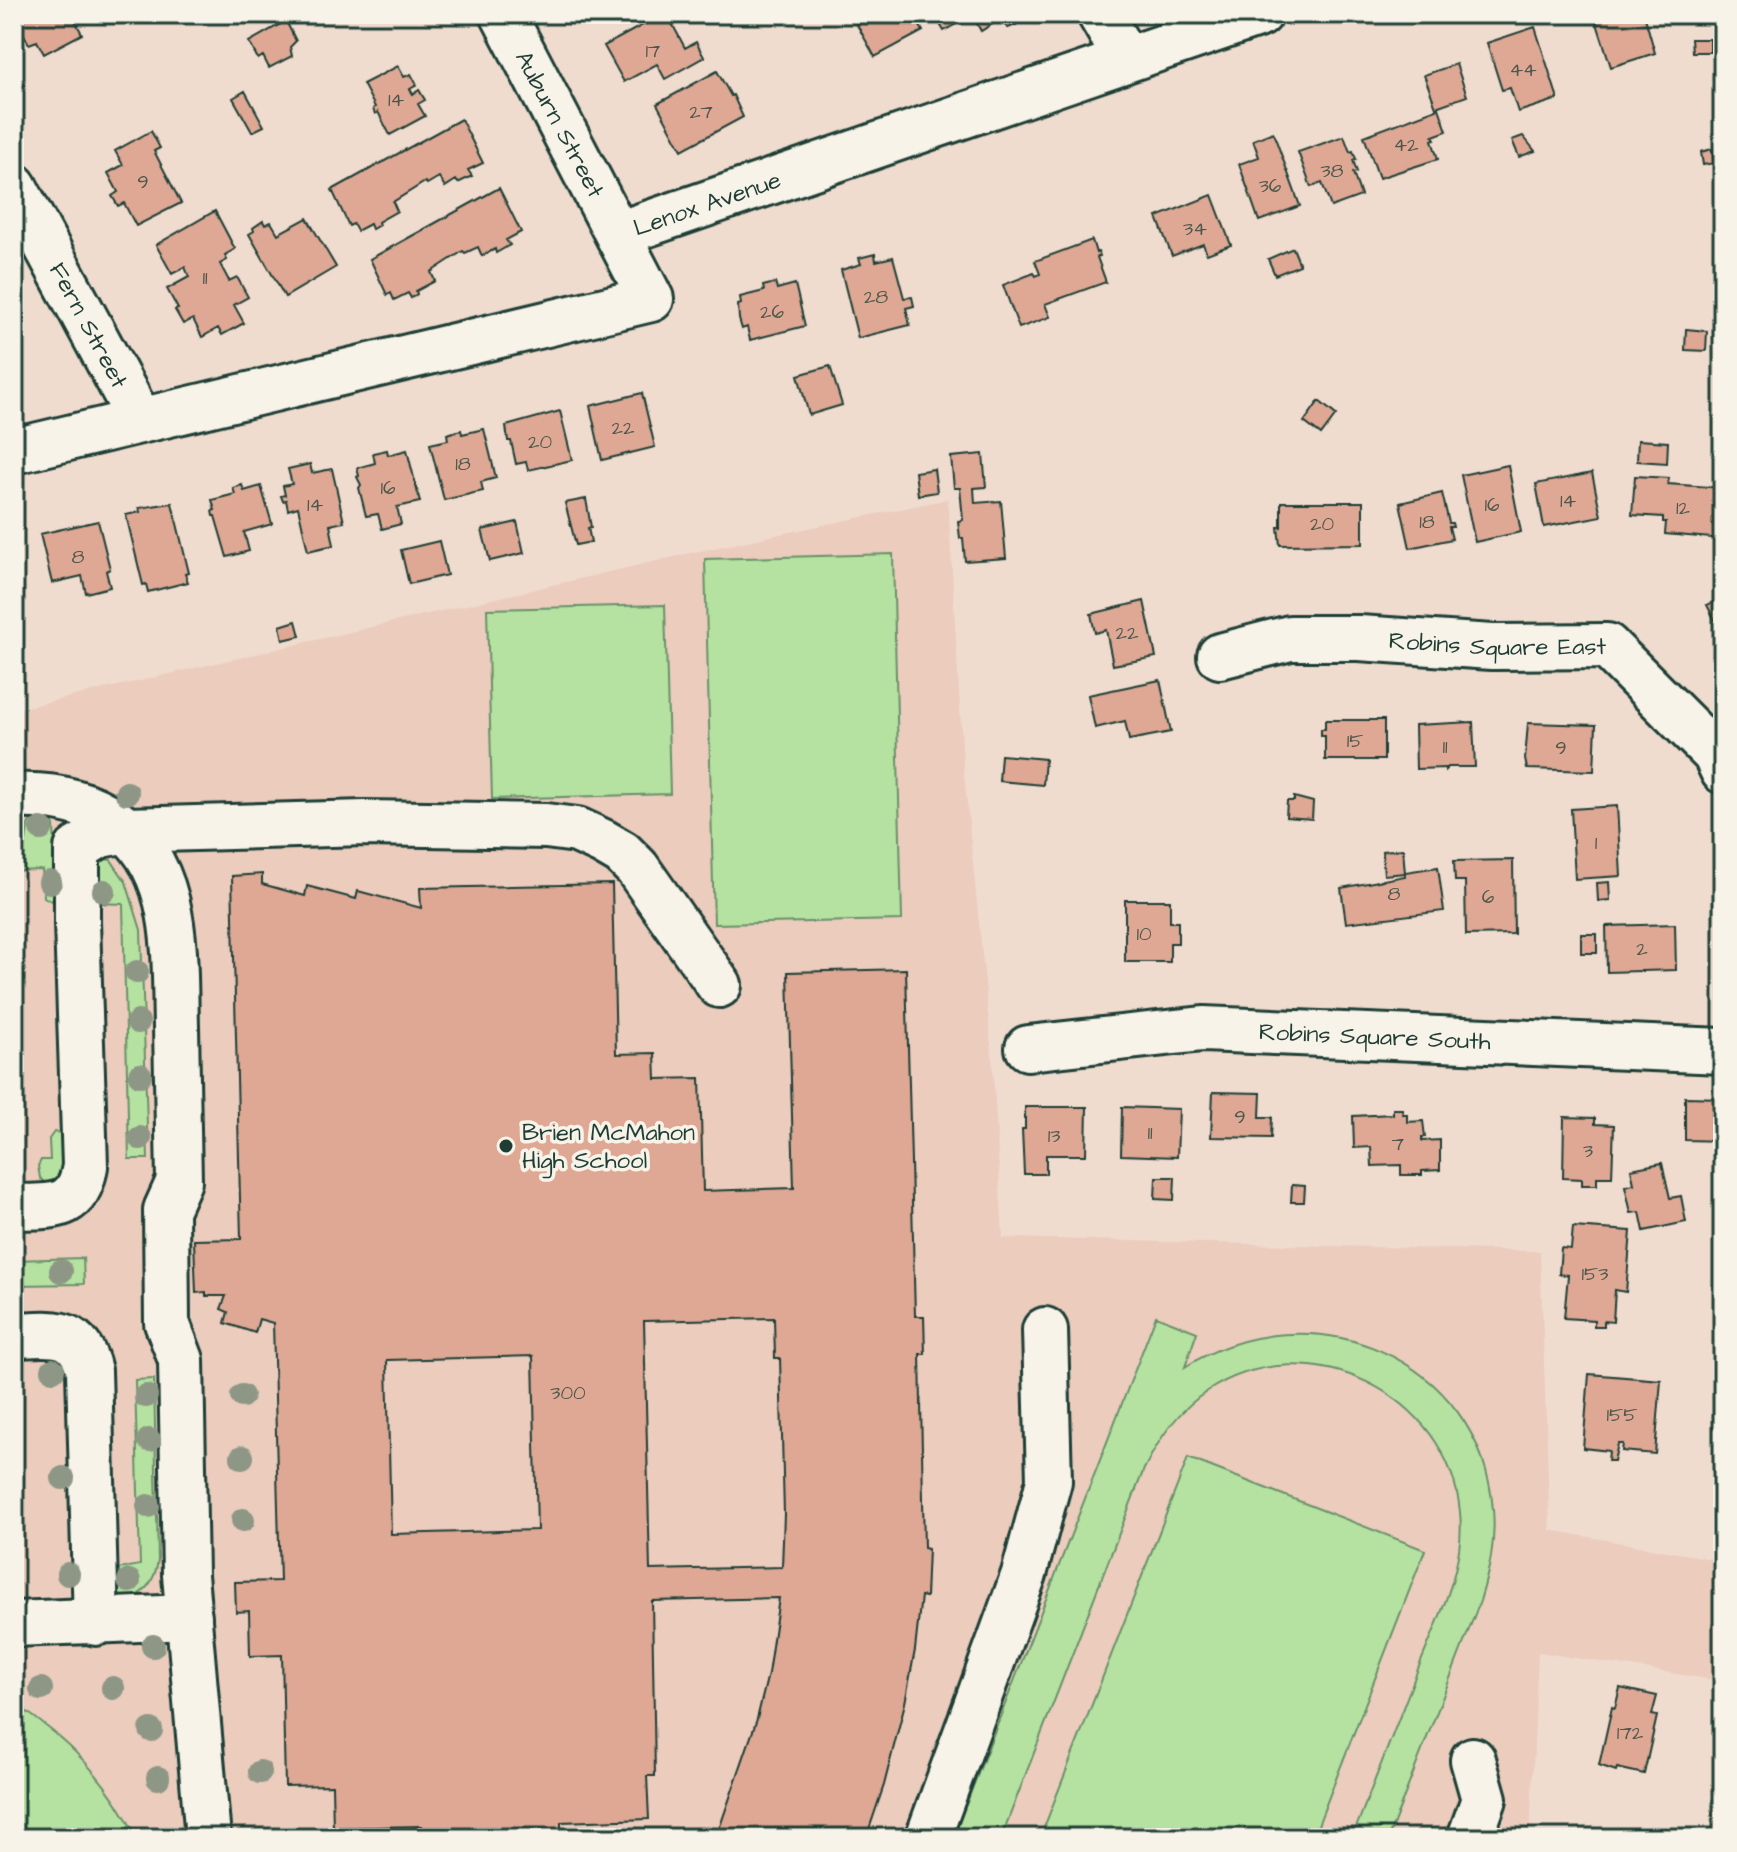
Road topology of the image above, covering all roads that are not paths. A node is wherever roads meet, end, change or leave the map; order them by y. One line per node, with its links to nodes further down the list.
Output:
1 (503, 14): 6 (street, Auburn Street)
2 (1100, 14): 4 (street)
3 (1260, 14): 4 (street, Lenox Avenue)
4 (1126, 59): 6 (street, Lenox Avenue)
5 (14, 186): 7 (street, Fern Street)
6 (618, 234): 7 (street, Lenox Avenue)
7 (140, 420): 8 (street, Lenox Avenue)
8 (14, 451)
9 (1220, 656): 10 (street, Robins Square East)
10 (1723, 771)
11 (14, 796): 12 (street)
12 (127, 830): 13 (street); 16 (street); 19 (street)
13 (719, 985)
14 (1028, 1048): 15 (street, Robins Square South)
15 (1723, 1051)
16 (14, 1207)
17 (1045, 1330): 24 (street)
18 (14, 1335): 20 (street)
19 (189, 1617): 20 (street); 23 (street)
20 (96, 1623): 21 (street)
21 (14, 1624)
22 (1473, 1760): 25 (street)
23 (208, 1838)
24 (928, 1838)
25 (1470, 1838)

